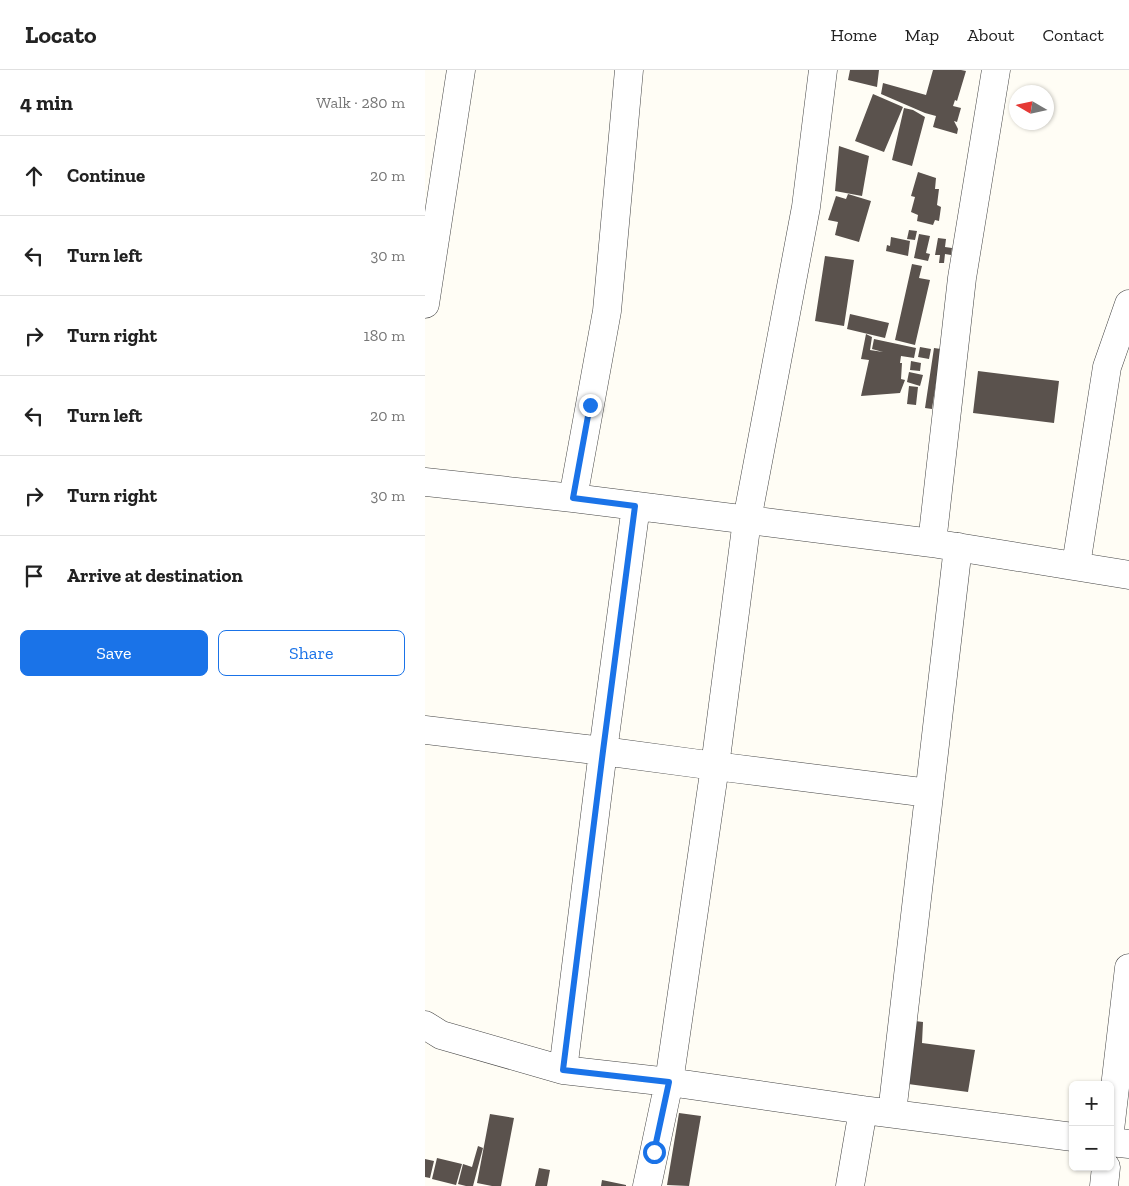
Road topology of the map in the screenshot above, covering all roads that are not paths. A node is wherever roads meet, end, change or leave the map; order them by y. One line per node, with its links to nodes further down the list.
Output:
1 (461, 70): 5 (street)
2 (629, 70): 8 (street)
3 (823, 70): 10 (street)
4 (996, 70): 11 (street)
5 (425, 304)
6 (1129, 304): 12 (street)
7 (425, 482): 8 (street)
8 (573, 498): 9 (street)
9 (635, 506): 10 (street); 15 (street)
10 (747, 520): 11 (street); 16 (street)
11 (945, 545): 12 (street); 17 (street)
12 (1075, 565): 13 (street)
13 (1129, 574)
14 (425, 730): 15 (street)
15 (603, 751): 16 (street); 20 (street)
16 (715, 766): 17 (street); 21 (street)
17 (929, 793): 23 (street)
18 (1129, 968): 24 (street)
19 (425, 1025): 20 (street)
20 (563, 1070): 21 (street)
21 (669, 1082): 22 (street); 29 (street)
22 (863, 1110): 23 (street); 30 (street)
23 (892, 1113): 25 (street)
24 (1110, 1126)
25 (1069, 1136)
26 (1114, 1142): 27 (street)
27 (1129, 1144)
28 (1106, 1171): 31 (street)
29 (647, 1186)
30 (850, 1186)
31 (1104, 1186)

